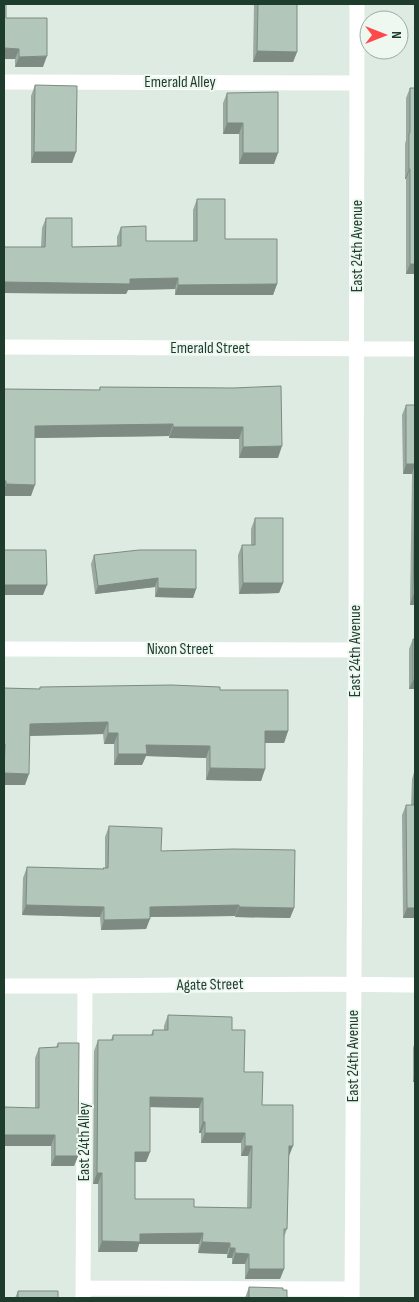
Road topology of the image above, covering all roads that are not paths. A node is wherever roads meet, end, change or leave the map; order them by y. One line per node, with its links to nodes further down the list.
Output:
1 (357, 4): 3 (street, East 24th Avenue)
2 (4, 82): 3 (street, Emerald Alley)
3 (356, 83): 5 (street, East 24th Avenue)
4 (4, 347): 5 (street, Emerald Street)
5 (356, 349): 6 (street, Emerald Street); 8 (street, East 24th Avenue)
6 (415, 349)
7 (4, 649): 8 (street, Nixon Street)
8 (356, 650): 9 (street, East 24th Avenue)
9 (354, 984): 10 (street, Agate Street); 12 (street, Agate Street); 14 (street, East 24th Avenue)
10 (415, 985)
11 (4, 986): 12 (street, Agate Street)
12 (85, 987): 13 (street, East 24th Alley)
13 (84, 1293): 14 (street)
14 (352, 1294)

